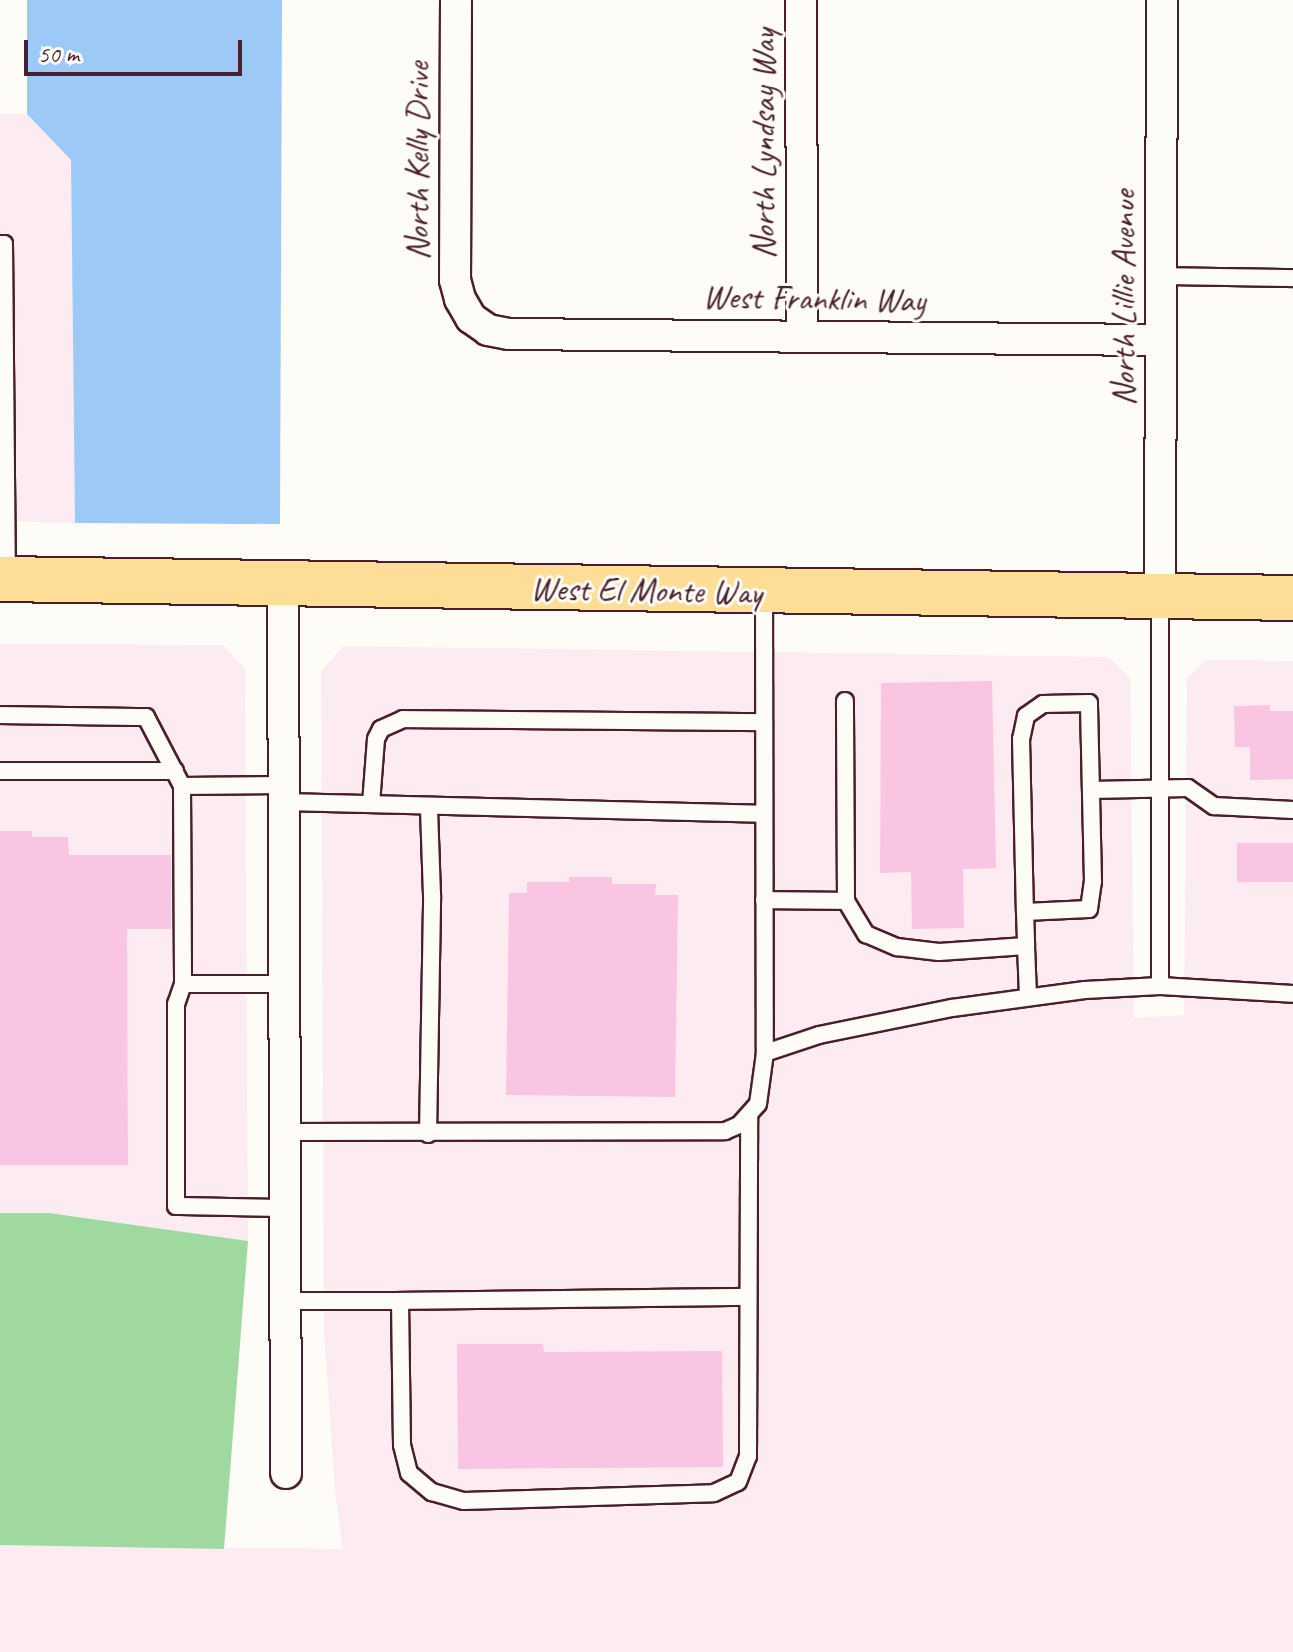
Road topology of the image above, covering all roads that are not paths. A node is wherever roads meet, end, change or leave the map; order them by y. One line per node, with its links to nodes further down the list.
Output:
1 (456, 0): 7 (street, North Kelly Drive)
2 (801, 0): 8 (street, North Lyndsay Way)
3 (1162, 0): 5 (street, North Lillie Avenue)
4 (0, 244): 10 (lane)
5 (1161, 276): 6 (lane); 9 (street, North Lillie Avenue)
6 (1293, 278)
7 (471, 318): 8 (street, West Franklin Way)
8 (802, 335): 9 (street, West Franklin Way)
9 (1160, 340): 14 (street, North Lillie Avenue)
10 (3, 482): 11 (lane)
11 (3, 579): 12 (main road, West El Monte Way)
12 (283, 583): 13 (main road, West El Monte Way); 23 (street)
13 (764, 592): 14 (main road, West El Monte Way); 18 (lane)
14 (1160, 596): 15 (main road, West El Monte Way); 22 (lane)
15 (1293, 598)
16 (845, 701): 29 (lane)
17 (0, 715): 20 (lane)
18 (764, 722): 24 (lane); 27 (lane)
19 (0, 771): 20 (lane)
20 (178, 778): 23 (lane); 32 (lane)
21 (1091, 790): 22 (lane); 30 (lane); 30 (lane)
22 (1159, 790): 26 (lane); 34 (lane)
23 (282, 793): 24 (lane); 33 (street)
24 (371, 804): 25 (lane)
25 (429, 807): 27 (lane); 40 (lane)
26 (1293, 810)
27 (764, 814): 28 (lane)
28 (764, 900): 29 (lane); 37 (lane)
29 (846, 901): 31 (lane)
30 (1025, 912): 31 (lane)
31 (1026, 946): 36 (lane)
32 (183, 984): 33 (lane); 41 (lane)
33 (282, 984): 39 (street)
34 (1160, 986): 35 (lane); 36 (lane)
35 (1293, 994)
36 (1028, 996): 37 (lane)
37 (765, 1053): 38 (lane)
38 (749, 1117): 40 (lane); 42 (lane)
39 (284, 1132): 40 (lane); 41 (street)
40 (428, 1134)
41 (284, 1208): 43 (street)
42 (746, 1297): 44 (lane); 44 (lane)
43 (285, 1301): 44 (lane); 45 (street)
44 (400, 1301)
45 (286, 1473)

